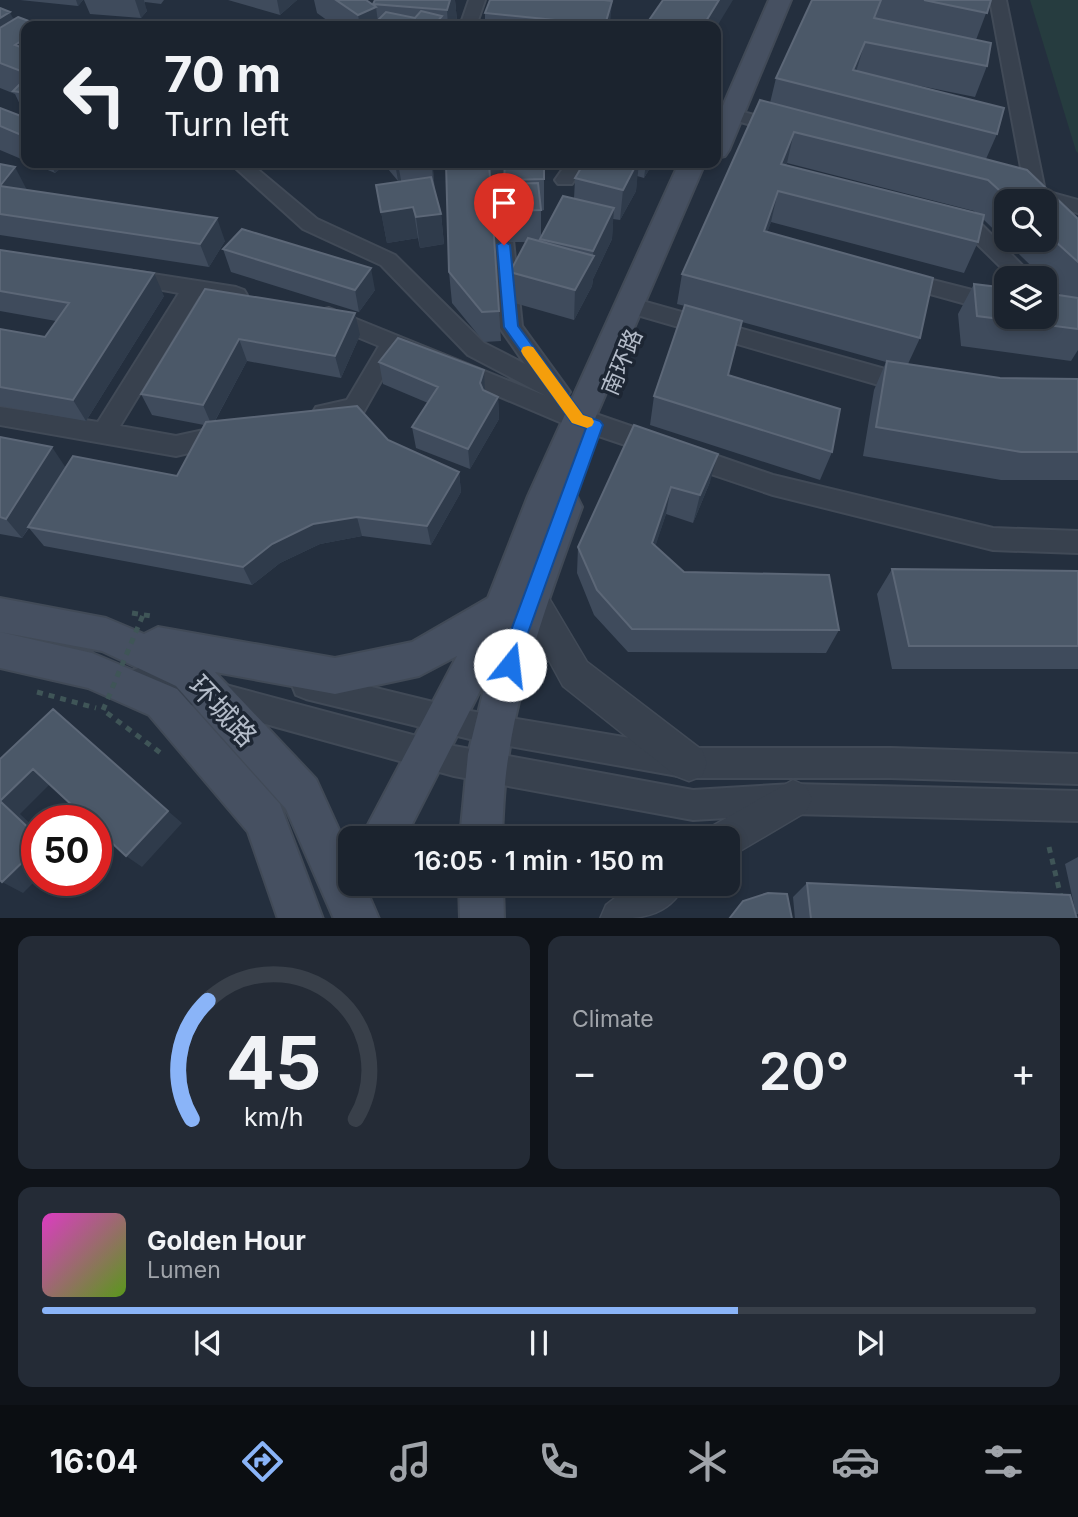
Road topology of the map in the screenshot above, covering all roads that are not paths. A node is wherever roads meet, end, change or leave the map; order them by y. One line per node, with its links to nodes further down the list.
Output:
1 (477, 0): 5 (street)
2 (765, 0): 6 (main road)
3 (780, 0): 6 (main road)
4 (995, 9): 14 (street)
5 (470, 21)
6 (721, 111): 7 (street)
7 (798, 132)
8 (245, 168): 30 (street)
9 (496, 168): 30 (street)
10 (573, 168): 13 (street)
11 (690, 168): 26 (main road, 南环路)
12 (707, 168): 26 (main road, 南环路)
13 (565, 180)
14 (1038, 189)
15 (1057, 203): 16 (street)
16 (1078, 207)
17 (932, 216): 20 (street)
18 (1057, 216): 19 (street)
19 (1061, 220)
20 (1013, 266)
21 (102, 273): 23 (street)
22 (882, 274): 25 (street)
23 (192, 288): 24 (street); 35 (street)
24 (261, 299)
25 (994, 302)
26 (636, 307): 29 (street); 33 (main road, 南环路)
27 (315, 310): 28 (street)
28 (393, 341): 32 (street); 33 (street)
29 (933, 388)
30 (558, 392): 33 (street)
31 (0, 416): 35 (street)
32 (303, 418)
33 (586, 422): 36 (street); 38 (main road, 南环路)
34 (252, 429): 35 (street)
35 (104, 433)
36 (1078, 542)
37 (0, 615): 40 (main road, 环城路)
38 (516, 617): 40 (main road); 42 (main road); 43 (main road); 44 (street)
39 (0, 650): 40 (main road, 环城路)
40 (99, 653): 41 (main road, 环城路); 42 (street); 54 (main road, 环城路)
41 (211, 695): 42 (street); 53 (main road, 环城路)
42 (435, 736): 43 (street); 48 (main road)
43 (490, 748): 44 (street); 46 (street); 49 (main road)
44 (689, 763): 45 (street)
45 (1078, 769)
46 (793, 799): 47 (street); 50 (street)
47 (1078, 806)
48 (388, 826)
49 (482, 826)
50 (740, 832)
51 (481, 896): 55 (main road)
52 (650, 896): 56 (street)
53 (353, 906)
54 (301, 918)
55 (482, 918)
56 (621, 918)

